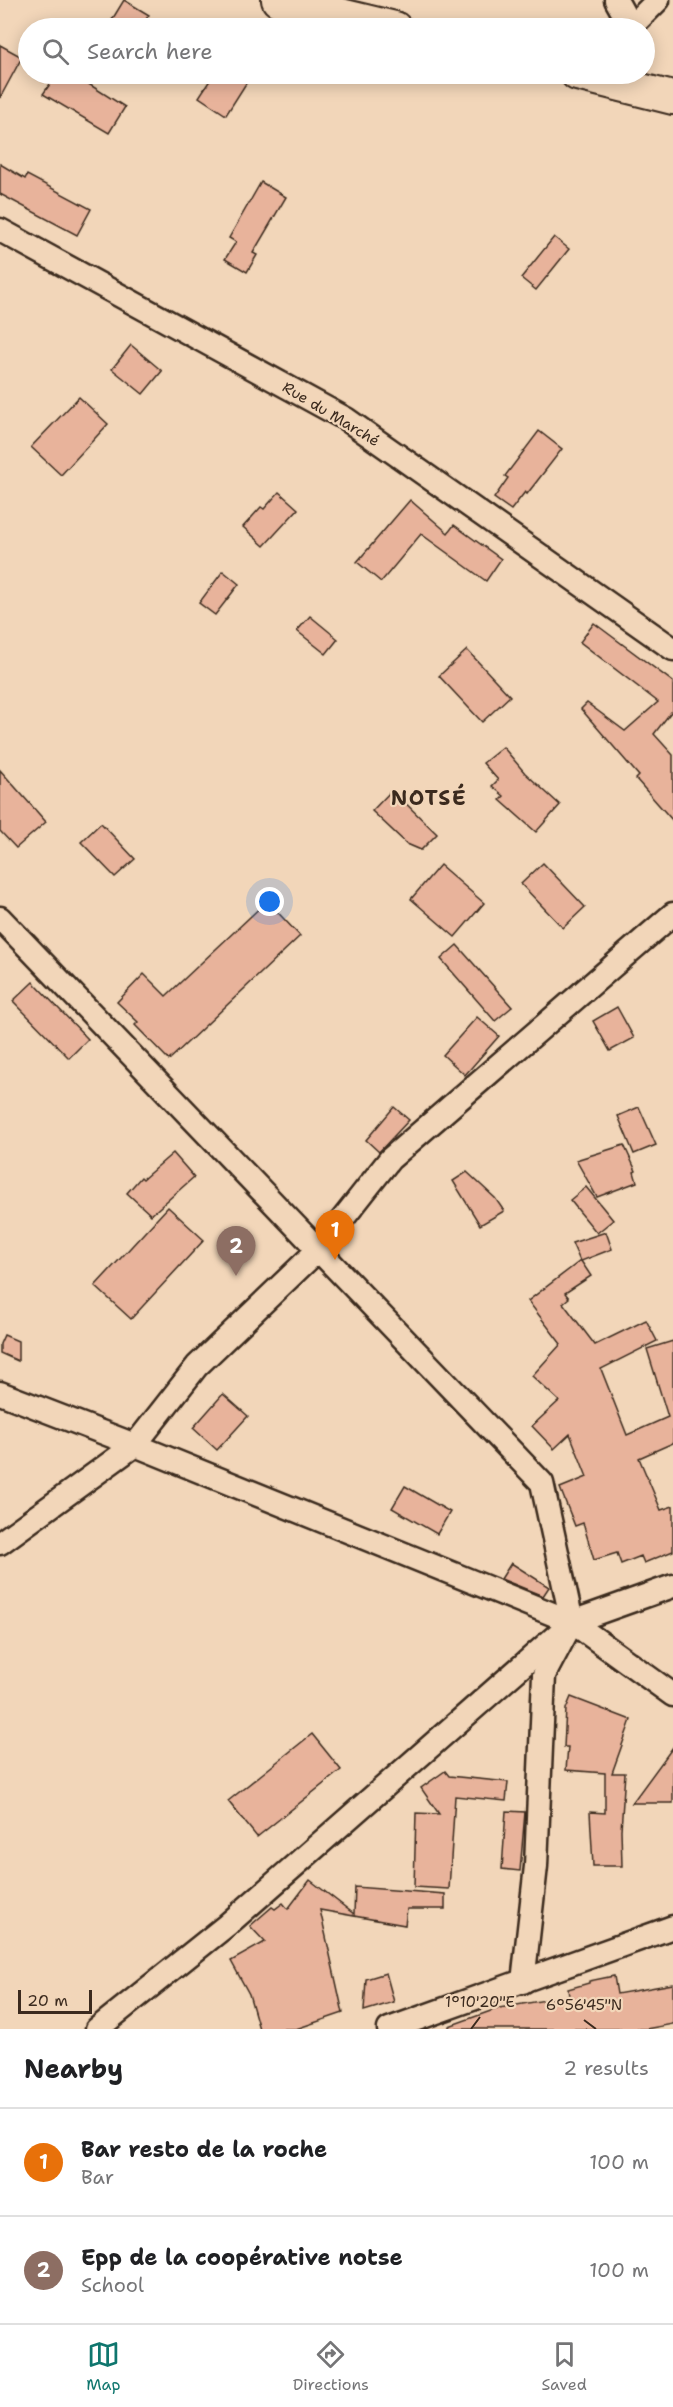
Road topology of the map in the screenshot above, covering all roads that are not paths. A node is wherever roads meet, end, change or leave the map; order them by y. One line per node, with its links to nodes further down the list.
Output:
1 (278, 0): 4 (main road)
2 (616, 0): 6 (street)
3 (658, 0): 7 (street)
4 (320, 5): 5 (main road)
5 (362, 18)
6 (626, 18)
7 (641, 18)
8 (619, 84): 9 (main road)
9 (673, 98)
10 (0, 230): 11 (street, Rue du Marché)
11 (673, 649)
12 (673, 914): 14 (street)
13 (0, 918): 14 (street)
14 (319, 1249): 16 (street); 19 (street)
15 (0, 1393): 16 (street)
16 (135, 1445): 17 (street); 19 (street)
17 (0, 1543)
18 (673, 1586): 19 (street)
19 (572, 1622): 20 (street); 22 (street); 23 (street)
20 (673, 1695)
21 (673, 1927): 22 (street)
22 (523, 1982): 24 (street)
23 (97, 2029)
24 (388, 2029)

